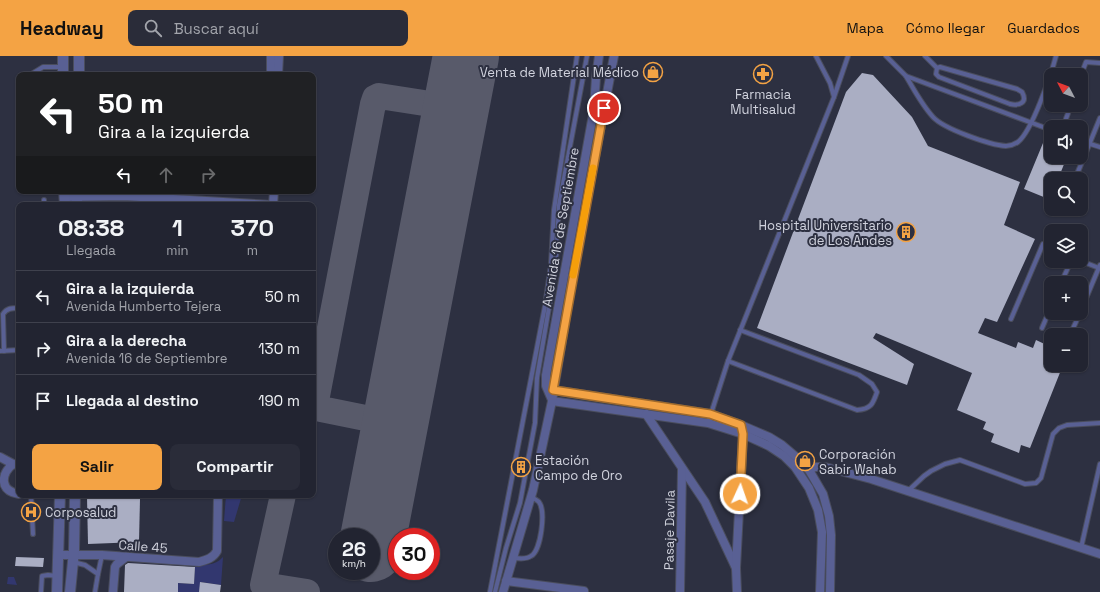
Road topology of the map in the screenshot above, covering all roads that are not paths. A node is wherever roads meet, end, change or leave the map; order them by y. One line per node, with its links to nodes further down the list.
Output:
1 (63, 56): 17 (street)
2 (79, 56): 19 (street)
3 (271, 56): 20 (street)
4 (279, 56): 21 (street)
5 (577, 56): 85 (lane)
6 (587, 56): 86 (lane)
7 (599, 56): 48 (street, Avenida 16 de Septiembre)
8 (614, 56): 47 (street, Avenida 16 de Septiembre)
9 (816, 56): 23 (lane)
10 (848, 56): 23 (lane)
11 (886, 56): 22 (lane)
12 (925, 56): 15 (lane)
13 (1056, 56): 25 (lane)
14 (1100, 63): 16 (lane)
15 (937, 68): 15 (lane)
16 (1084, 68)
17 (63, 71): 18 (lane)
18 (35, 72)
19 (79, 72)
20 (271, 72)
21 (278, 72)
22 (906, 76): 25 (lane); 25 (lane)
23 (834, 98): 43 (lane)
24 (1100, 118): 27 (lane)
25 (1031, 123): 26 (lane)
26 (1044, 128)
27 (1089, 144): 28 (lane); 29 (lane)
28 (1100, 147)
29 (1078, 172)
30 (124, 194): 31 (street); 33 (street)
31 (150, 194): 34 (street)
32 (65, 198): 33 (street)
33 (77, 198)
34 (236, 202)
35 (1044, 244): 40 (lane)
36 (1088, 262): 37 (lane)
37 (1099, 266): 38 (lane)
38 (1088, 293)
39 (16, 308): 45 (lane)
40 (1011, 319)
41 (1045, 320): 42 (lane)
42 (1042, 328)
43 (740, 330): 46 (lane); 46 (lane)
44 (16, 350): 45 (lane)
45 (2, 351)
46 (728, 361): 50 (lane)
47 (553, 390): 48 (street, Avenida 16 de Septiembre); 50 (street)
48 (552, 401): 49 (street); 62 (street, Avenida 16 de Septiembre)
49 (646, 414): 51 (street); 58 (street)
50 (710, 414): 51 (lane); 53 (street)
51 (708, 423): 54 (street)
52 (1100, 423): 60 (lane)
53 (741, 425): 54 (street); 59 (street)
54 (743, 434): 75 (street); 90 (street)
55 (0, 457): 56 (street)
56 (16, 464): 61 (street)
57 (1100, 464): 68 (lane)
58 (682, 469): 75 (street); 88 (street, Pasaje Davila)
59 (809, 470): 60 (street); 91 (street)
60 (908, 492): 68 (street)
61 (16, 493)
62 (531, 497): 74 (street, Avenida 16 de Septiembre); 74 (lane)
63 (31, 498): 67 (lane)
64 (60, 498): 70 (street)
65 (75, 498): 73 (street)
66 (218, 498): 72 (street, Calle 45)
67 (33, 534)
68 (1081, 548): 69 (street)
69 (1100, 554)
70 (58, 555): 73 (street, Calle 45); 77 (street)
71 (102, 555): 72 (street, Calle 45); 73 (street, Calle 45); 76 (lane)
72 (126, 557): 84 (street)
73 (73, 558): 76 (lane); 82 (street)
74 (512, 558): 78 (street, Avenida 16 de Septiembre)
75 (736, 568): 89 (street)
76 (98, 574): 83 (lane)
77 (57, 576): 80 (lane); 81 (street)
78 (506, 581): 79 (street); 87 (street, Avenida 16 de Septiembre)
79 (584, 591)
80 (41, 592)
81 (57, 592)
82 (70, 592)
83 (95, 592)
84 (113, 592)
85 (490, 592)
86 (495, 592)
87 (503, 592)
88 (680, 592)
89 (737, 592)
90 (820, 592)
91 (830, 592)

